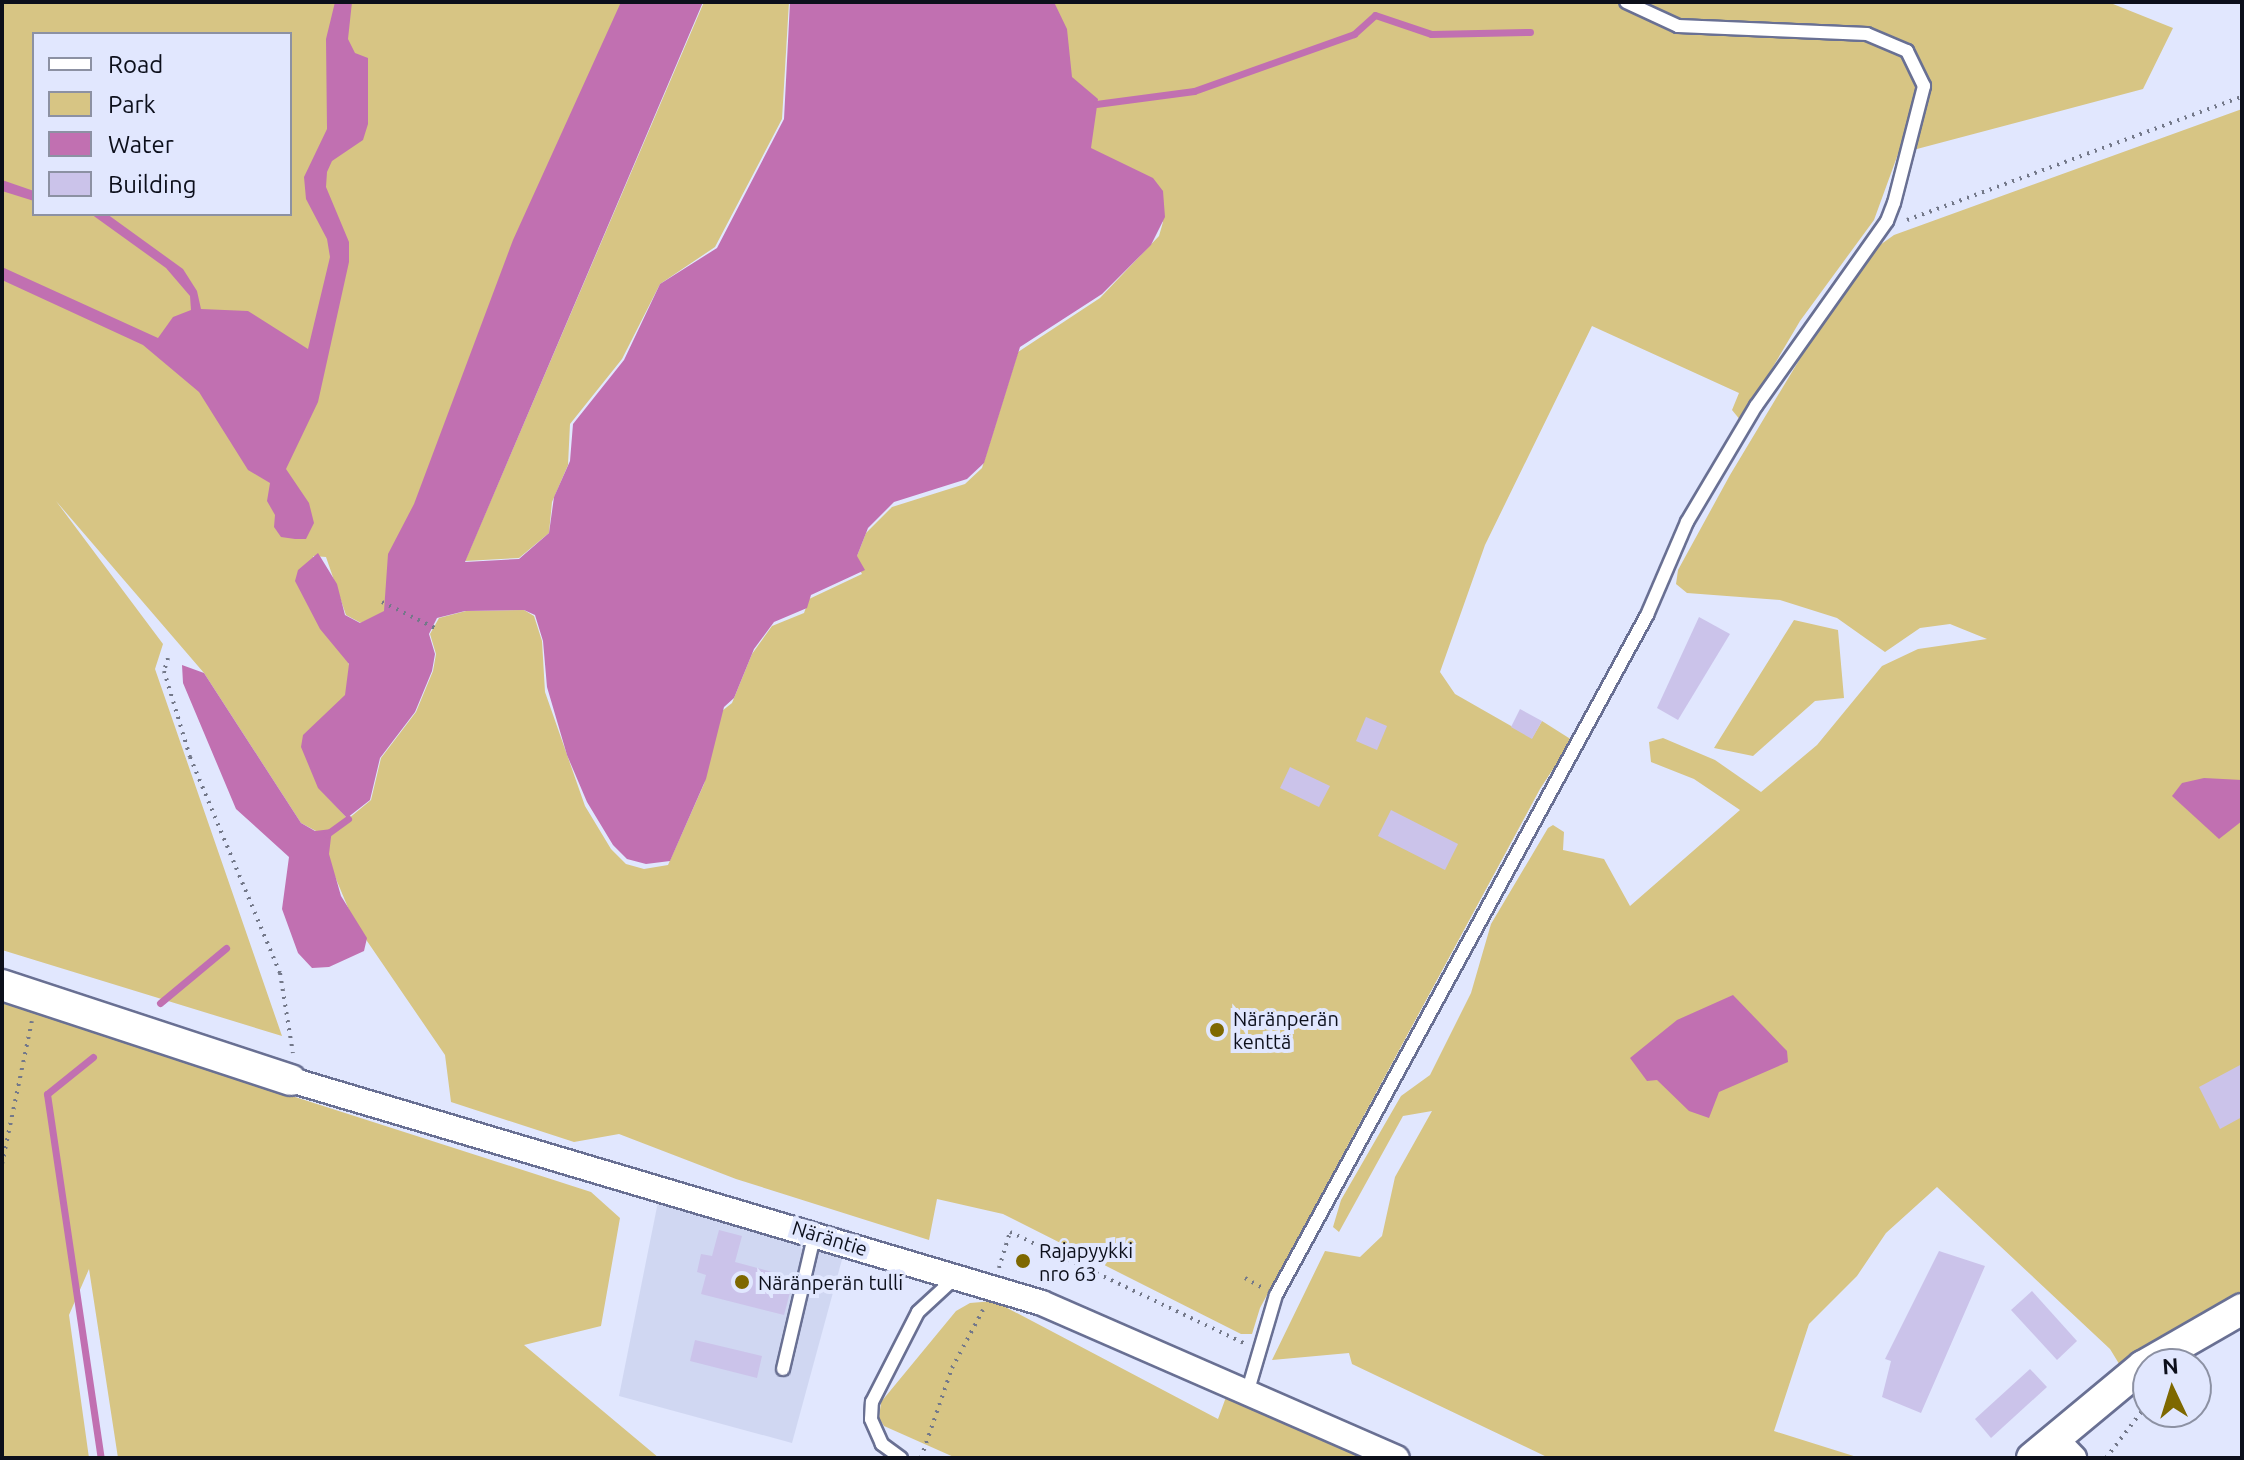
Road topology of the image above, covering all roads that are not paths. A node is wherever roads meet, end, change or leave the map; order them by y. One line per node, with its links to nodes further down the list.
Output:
1 (1626, 2): 8 (lane)
2 (2, 985): 3 (street)
3 (291, 1080): 4 (street, Näräntie)
4 (815, 1233): 5 (street, Näräntie); 7 (lane)
5 (957, 1276): 8 (street, Näräntie); 10 (lane)
6 (2242, 1309): 9 (street)
7 (783, 1369)
8 (1248, 1390): 11 (street, Näräntie)
9 (2064, 1448): 12 (street)
10 (901, 1458)
11 (1397, 1458)
12 (2032, 1458)

